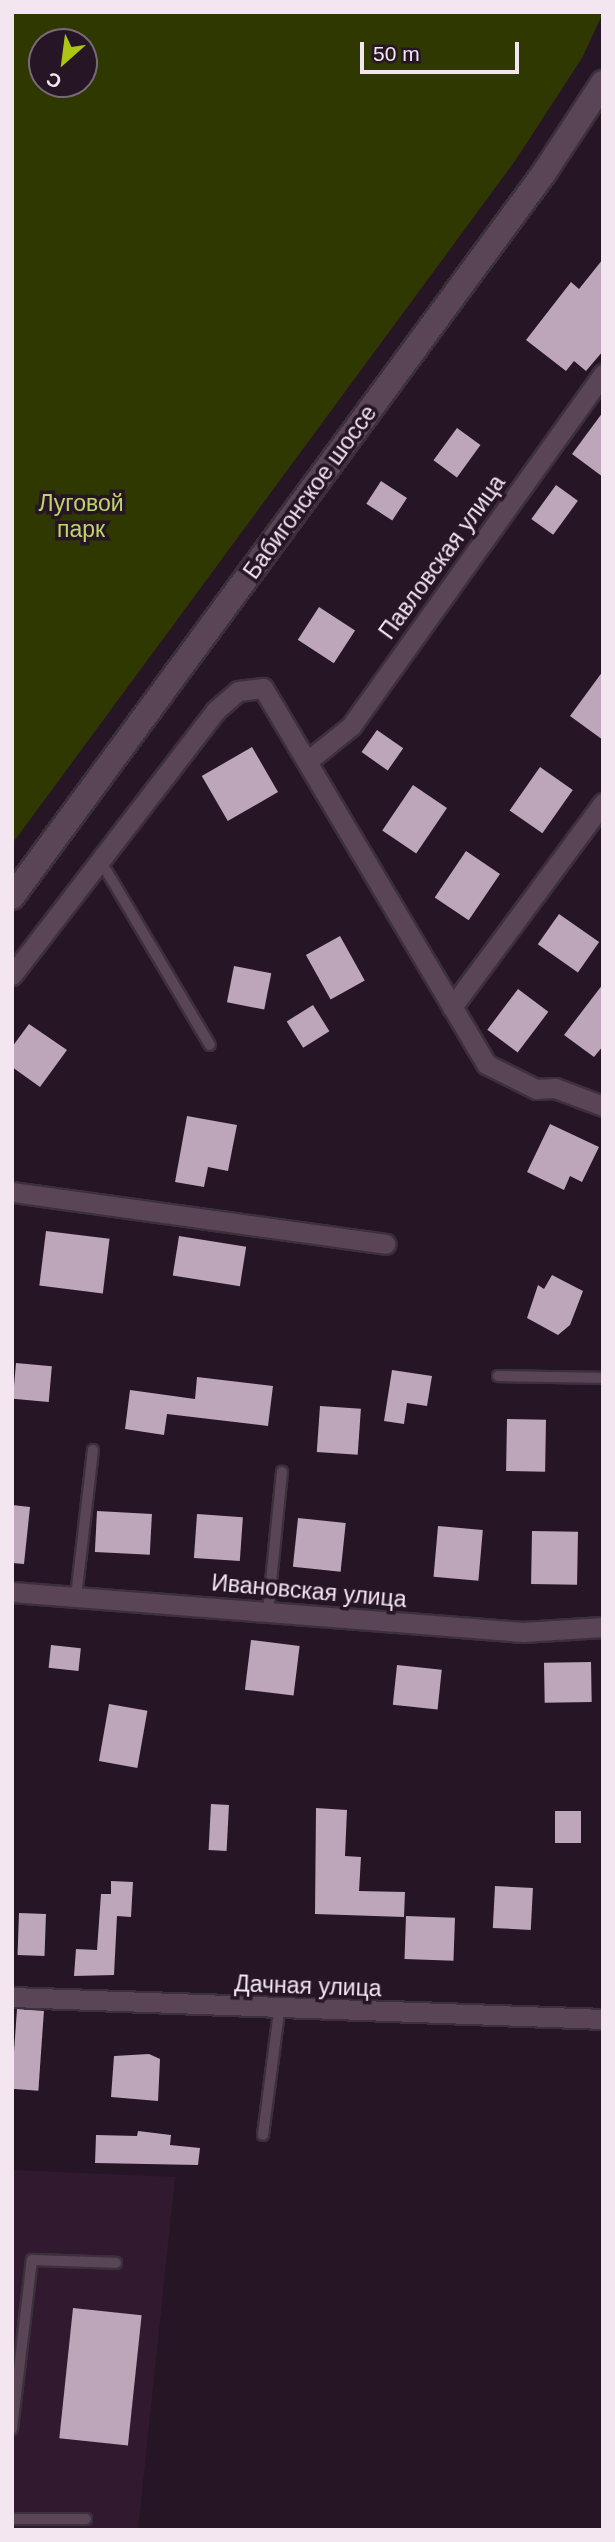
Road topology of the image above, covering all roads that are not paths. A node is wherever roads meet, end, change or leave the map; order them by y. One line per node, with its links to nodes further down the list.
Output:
1 (603, 83): 6 (street, Бабигонское шоссе)
2 (603, 374): 3 (street, Павловская улица)
3 (310, 759): 5 (street); 8 (street)
4 (603, 803): 8 (street)
5 (99, 860): 7 (street); 9 (lane)
6 (12, 897)
7 (12, 975)
8 (452, 1007): 10 (street)
9 (210, 1045)
10 (603, 1106)
11 (12, 1192): 12 (street)
12 (386, 1244)
13 (498, 1376): 14 (lane)
14 (603, 1378)
15 (93, 1450): 18 (lane)
16 (282, 1472): 19 (lane)
17 (12, 1592): 18 (street, Ивановская улица)
18 (76, 1597): 19 (street, Ивановская улица)
19 (268, 1612): 20 (street, Ивановская улица)
20 (603, 1627)
21 (12, 1997): 22 (street, Дачная улица)
22 (279, 2011): 23 (street, Дачная улица); 24 (lane)
23 (603, 2020)
24 (263, 2135)
25 (117, 2263): 26 (lane)
26 (12, 2428)
27 (12, 2519): 28 (lane)
28 (86, 2519)

